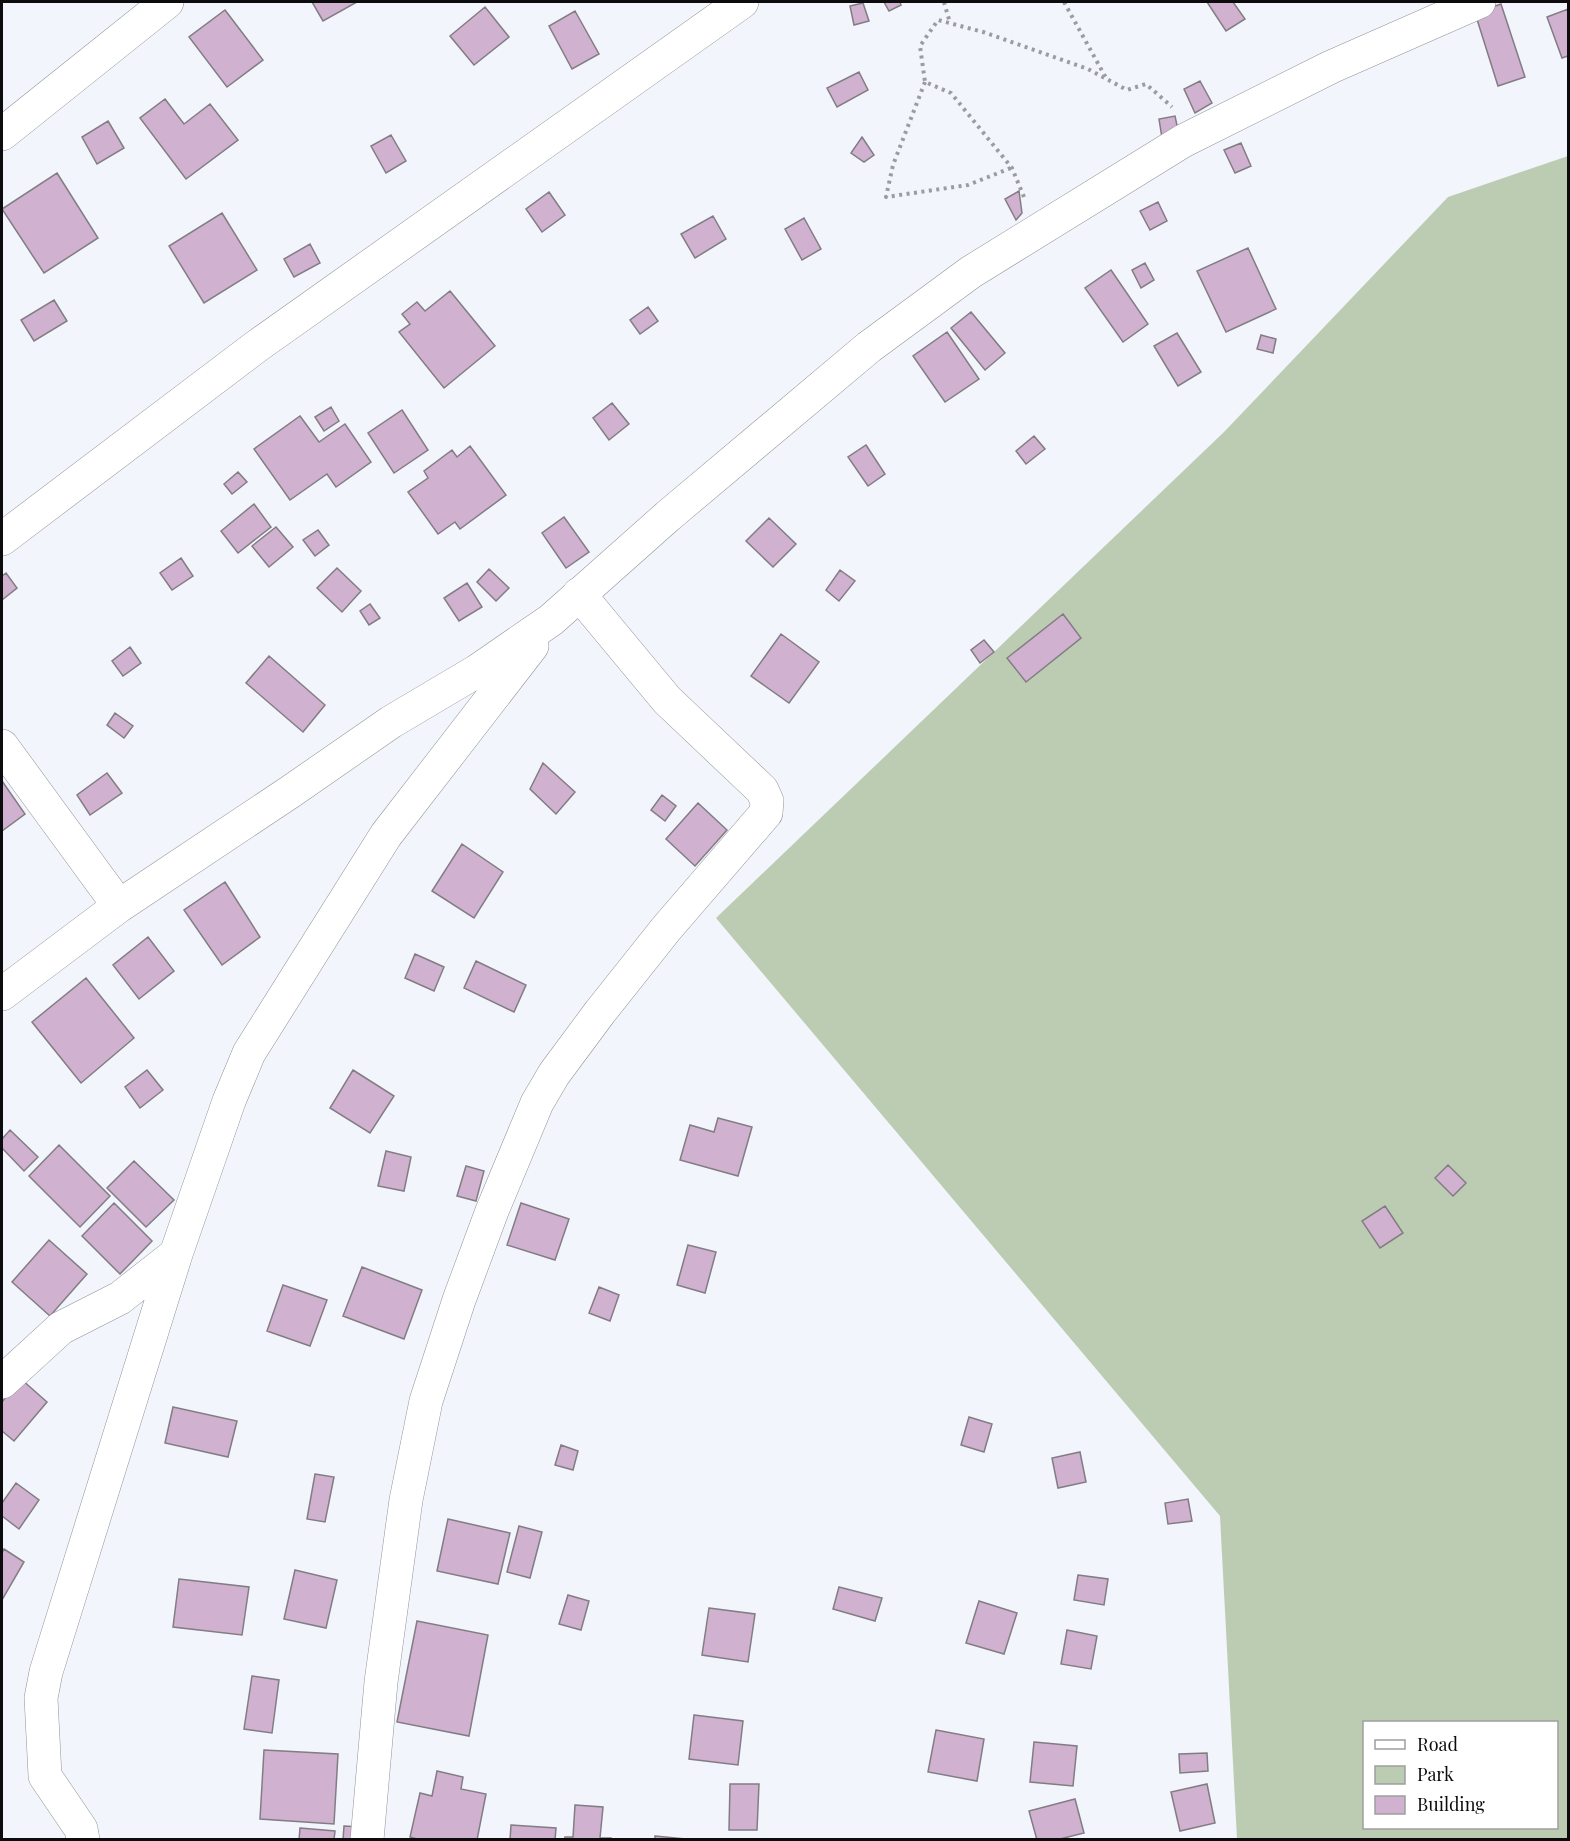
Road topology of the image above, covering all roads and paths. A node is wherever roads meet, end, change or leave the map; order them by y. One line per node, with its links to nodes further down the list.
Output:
1 (167, 2): 10 (street)
2 (742, 2): 13 (street)
3 (944, 2): 6 (path)
4 (1064, 2): 7 (path)
5 (1479, 2): 9 (street)
6 (950, 23): 7 (path); 8 (path)
7 (1106, 79): 9 (path)
8 (925, 82): 11 (path); 11 (path)
9 (1201, 132): 12 (street)
10 (2, 134)
11 (1012, 168): 12 (path)
12 (1036, 232): 14 (street)
13 (2, 538)
14 (579, 594): 15 (street); 22 (street)
15 (551, 620): 17 (street); 19 (street)
16 (2, 746): 17 (street)
17 (119, 906): 18 (street)
18 (2, 994)
19 (176, 1254): 20 (street); 21 (street)
20 (2, 1382)
21 (80, 1836)
22 (367, 1839)

